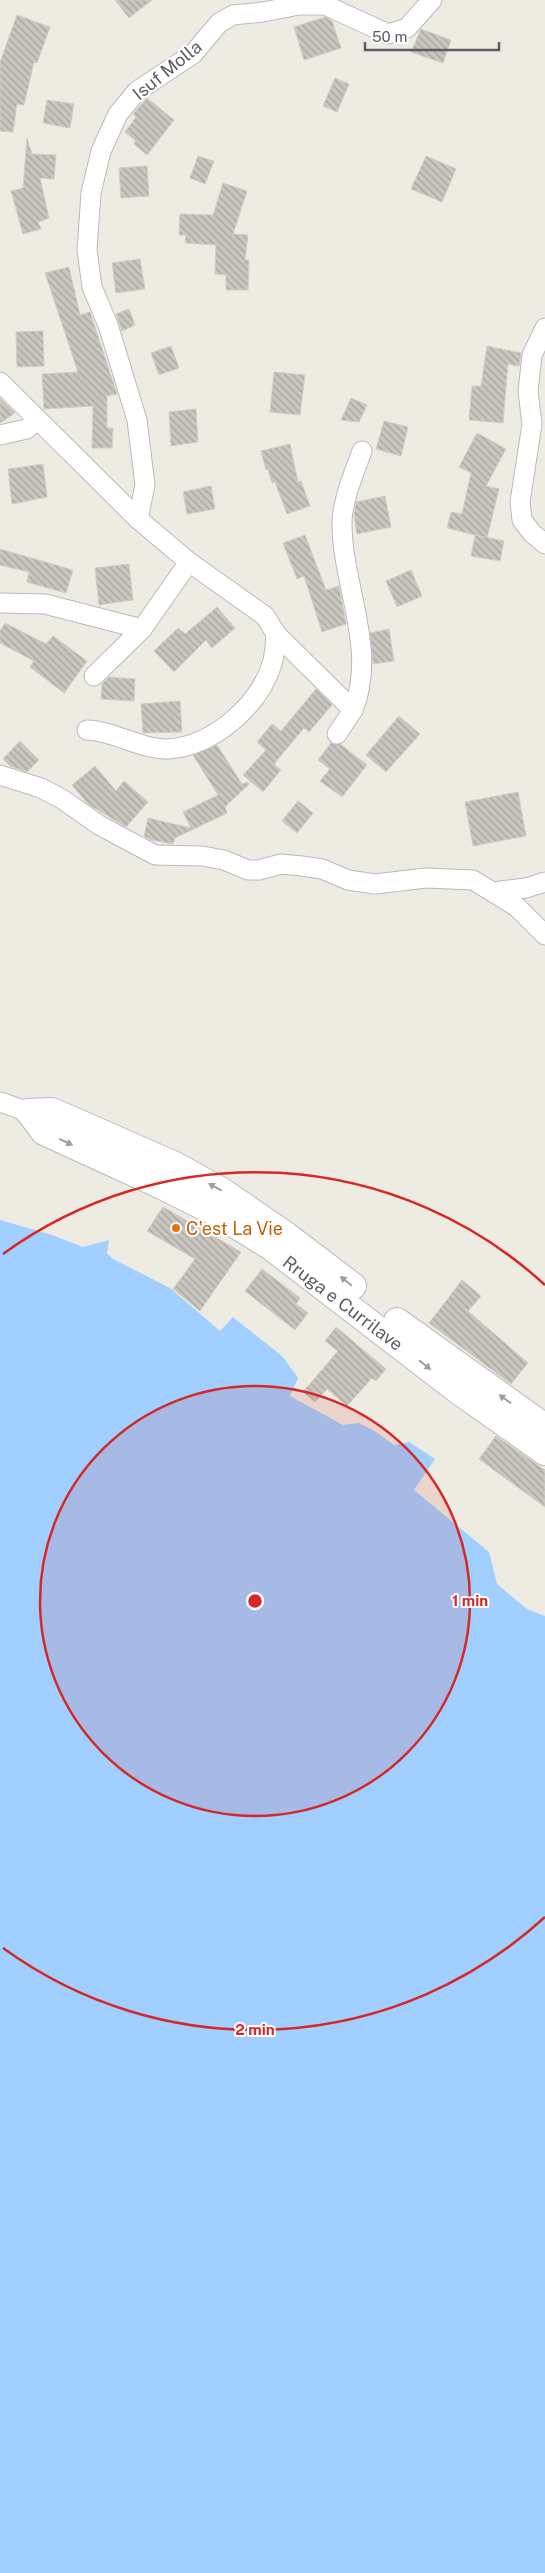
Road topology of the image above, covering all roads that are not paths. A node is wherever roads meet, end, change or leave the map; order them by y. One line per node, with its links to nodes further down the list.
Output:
1 (432, 0): 2 (street, Isuf Molla)
2 (324, 3): 8 (street, Isuf Molla)
3 (545, 328): 9 (street)
4 (0, 382): 5 (street)
5 (36, 421): 6 (street); 8 (street)
6 (0, 435)
7 (362, 452): 15 (street)
8 (138, 519): 10 (street)
9 (545, 544)
10 (189, 562): 12 (street); 13 (street)
11 (0, 603): 12 (street)
12 (142, 629): 14 (street)
13 (276, 634): 15 (street); 16 (street)
14 (94, 676)
15 (353, 710): 17 (street)
16 (87, 730)
17 (337, 734)
18 (0, 775): 20 (street)
19 (545, 882): 20 (street)
20 (493, 892): 21 (street)
21 (545, 935)
22 (0, 1102): 23 (street, Rruga e Currilave)
23 (29, 1112): 24 (main road, Rruga e Currilave, one-way to 23); 25 (main road, Rruga e Currilave, one-way to 25)
24 (545, 1427)
25 (545, 1452)

